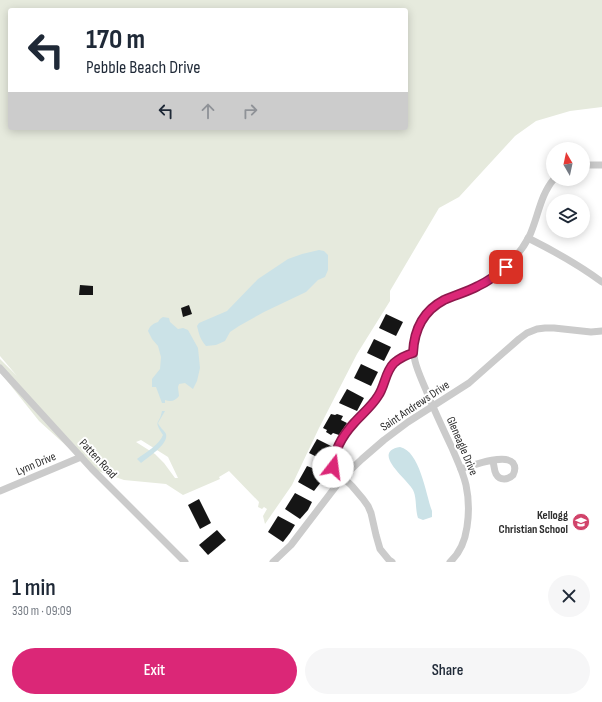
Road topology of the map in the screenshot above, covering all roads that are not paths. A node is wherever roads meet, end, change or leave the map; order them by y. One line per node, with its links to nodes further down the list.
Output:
1 (590, 165): 2 (street)
2 (602, 165)
3 (549, 186): 4 (street)
4 (528, 238): 5 (street); 7 (street)
5 (602, 282)
6 (602, 331): 9 (street, Saint Andrews Drive)
7 (413, 353): 9 (street, Gleneagle Drive); 13 (street)
8 (0, 368): 10 (street, Patten Road)
9 (433, 407): 12 (street, Gleneagle Drive); 13 (street, Saint Andrews Drive)
10 (81, 457): 14 (street, Lynn Drive); 15 (street, Patten Road)
11 (493, 461): 12 (street)
12 (461, 469): 18 (street, Gleneagle Drive)
13 (343, 478): 16 (street, Saint Andrews Drive); 17 (street)
14 (0, 491)
15 (184, 562)
16 (273, 562)
17 (392, 562)
18 (450, 562)

